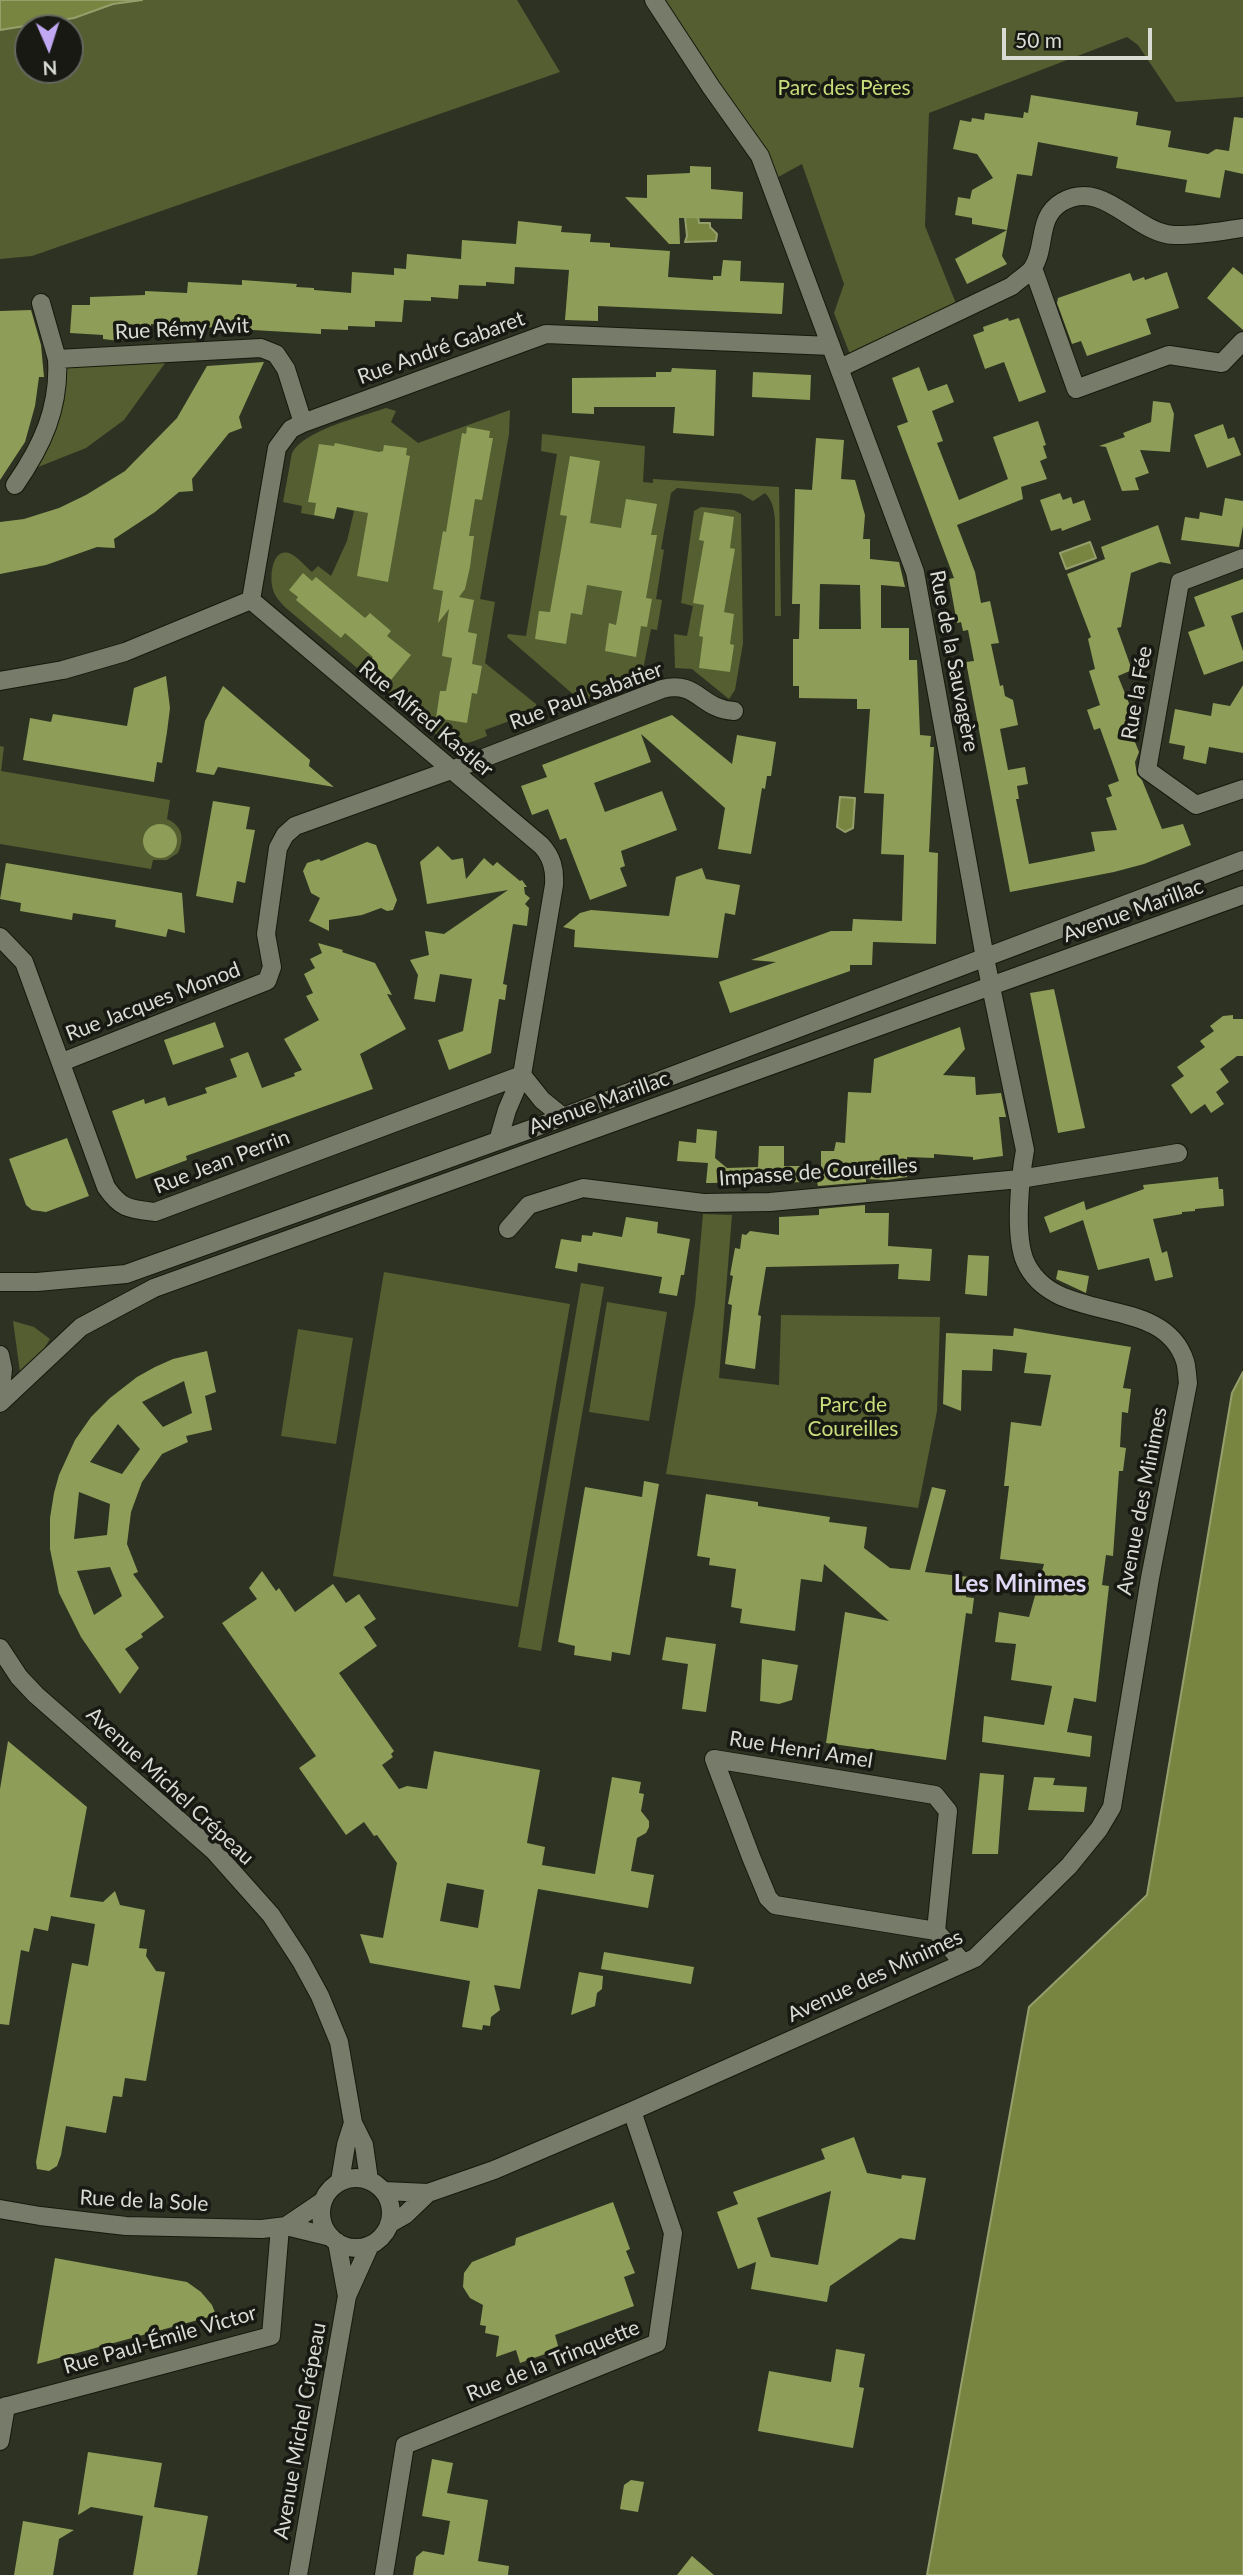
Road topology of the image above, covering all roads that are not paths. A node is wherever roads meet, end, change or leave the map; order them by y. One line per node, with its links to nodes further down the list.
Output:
1 (654, 0): 6 (street, Rue de la Sauvagère)
2 (1243, 228): 3 (street)
3 (1032, 268): 5 (street); 8 (street)
4 (41, 303): 7 (street)
5 (1243, 341)
6 (831, 346): 8 (street, Rue de la Sauvagère); 9 (street, Rue André Gabaret)
7 (57, 359): 9 (street, Rue Rémy Avit); 10 (street)
8 (840, 368): 20 (street, Rue de la Sauvagère)
9 (303, 422): 12 (street, Rue André Gabaret)
10 (15, 485)
11 (1243, 558): 16 (street, Rue la Fée)
12 (251, 600): 13 (street); 15 (street, Rue Alfred Kastler)
13 (0, 681)
14 (734, 711): 15 (street, Rue Paul Sabatier)
15 (450, 769): 22 (street, Rue Jacques Monod); 23 (street, Rue Alfred Kastler)
16 (1243, 789)
17 (1243, 860): 20 (street, Avenue Marillac)
18 (1243, 895): 21 (street, Avenue Marillac)
19 (0, 937): 22 (street, Rue Jean Perrin)
20 (985, 958): 21 (street, Rue de la Sauvagère); 24 (street, Avenue Marillac)
21 (991, 986): 27 (street, Rue de la Sauvagère); 32 (street, Avenue Marillac)
22 (62, 1062): 23 (street, Rue Jean Perrin)
23 (522, 1075): 24 (street); 25 (street, Rue Alfred Kastler)
24 (563, 1117): 25 (street, Avenue Marillac)
25 (498, 1141): 29 (street, Avenue Marillac)
26 (1178, 1153): 27 (street, Impasse de Coureilles)
27 (1020, 1179): 28 (street, Impasse de Coureilles); 30 (street, Rue de la Sauvagère)
28 (508, 1229)
29 (0, 1282)
30 (1128, 1316): 35 (street, Avenue des Minimes)
31 (0, 1355): 32 (street)
32 (0, 1401)
33 (0, 1648): 37 (street, Avenue Michel Crépeau)
34 (936, 1931): 34 (street, Rue Henri Amel); 35 (street)
35 (963, 1963): 36 (street, Avenue des Minimes)
36 (632, 2111): 41 (street, Avenue des Minimes); 52 (street, Rue de la Trinquette)
37 (354, 2123): 38 (street, Avenue Michel Crépeau); 39 (street, Avenue Michel Crépeau)
38 (369, 2180): 39 (street); 40 (street)
39 (340, 2181): 42 (street)
40 (384, 2191): 41 (street, Avenue des Minimes); 44 (street)
41 (428, 2193): 44 (street, Avenue des Minimes)
42 (323, 2201): 45 (street); 46 (street, Avenue Michel Crépeau)
43 (0, 2209): 45 (street, Rue de la Sole)
44 (389, 2224): 47 (street, Avenue Michel Crépeau)
45 (283, 2226): 46 (street, Rue de la Sole); 49 (street, Rue Paul-Émile Victor)
46 (334, 2239): 47 (street); 48 (street, Avenue Michel Crépeau)
47 (370, 2245): 48 (street, Avenue Michel Crépeau)
48 (347, 2296): 51 (street, Avenue Michel Crépeau)
49 (3, 2407): 50 (street)
50 (0, 2441)
51 (298, 2575)
52 (384, 2575)

